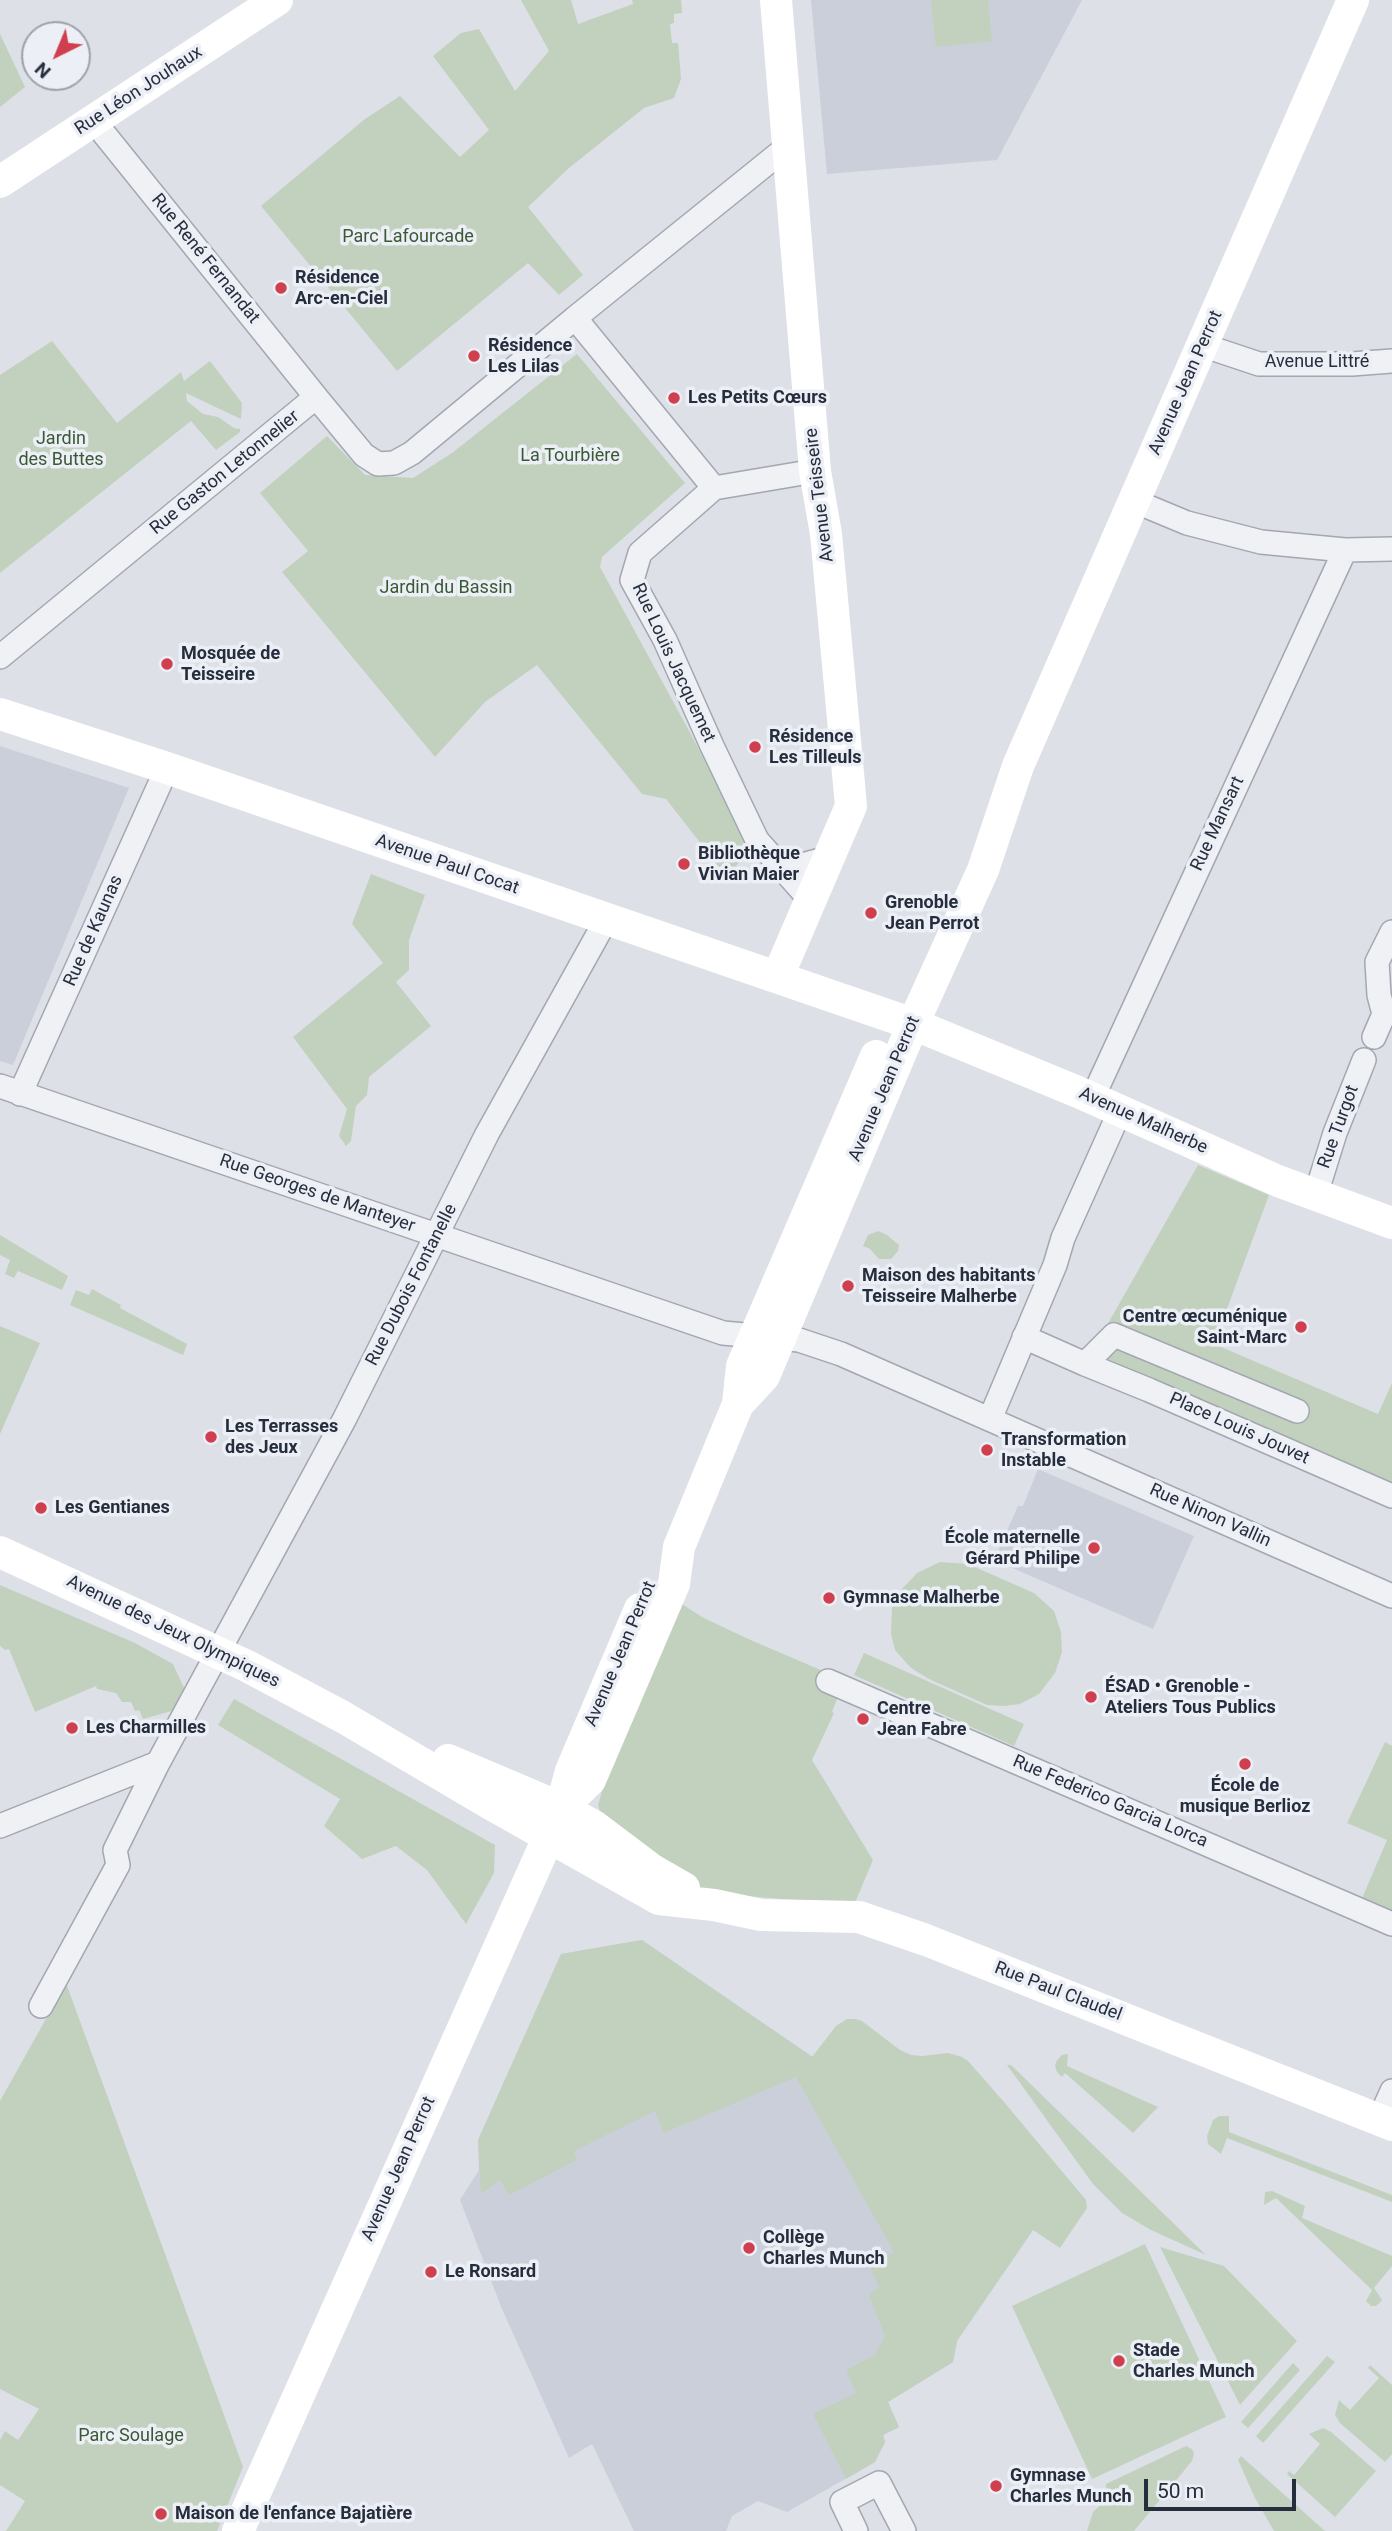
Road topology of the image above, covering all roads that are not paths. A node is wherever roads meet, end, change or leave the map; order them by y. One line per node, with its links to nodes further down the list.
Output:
1 (277, 0): 4 (main road, Rue Léon Jouhaux)
2 (776, 0): 5 (main road, Avenue Teisseire)
3 (1353, 0): 8 (main road, Avenue Jean Perrot)
4 (93, 120): 6 (main road, Rue Léon Jouhaux); 10 (street, Rue René Fernandat)
5 (787, 147): 7 (street, Rue Gaston Letonnelier); 11 (main road, Avenue Teisseire)
6 (0, 182)
7 (575, 318): 10 (street, Rue Gaston Letonnelier); 12 (street)
8 (1202, 345): 9 (street, Avenue Littré); 13 (main road, Avenue Jean Perrot)
9 (1392, 361)
10 (316, 397): 16 (street, Rue Gaston Letonnelier)
11 (815, 471): 12 (street); 19 (main road, Avenue Teisseire)
12 (714, 488): 20 (street, Rue Louis Jacquemet)
13 (1134, 501): 15 (street); 26 (main road, Avenue Jean Perrot)
14 (1392, 549): 15 (street)
15 (1345, 550): 30 (street, Rue Mansart)
16 (0, 657)
17 (0, 714): 18 (main road, Avenue Paul Cocat)
18 (167, 768): 22 (main road, Avenue Paul Cocat); 29 (street, Rue de Kaunas)
19 (831, 857): 20 (street); 21 (main road, Avenue Teisseire)
20 (783, 870): 21 (street, Rue Louis Jacquemet)
21 (811, 901): 24 (main road, Avenue Teisseire)
22 (606, 920): 24 (main road, Avenue Paul Cocat); 33 (street, Rue Dubois Fontanelle)
23 (1392, 932): 25 (street)
24 (778, 976): 26 (main road, Avenue Paul Cocat)
25 (1388, 1014): 27 (street)
26 (903, 1021): 30 (main road, Avenue Malherbe); 34 (main road, Avenue Jean Perrot)
27 (1374, 1037)
28 (1364, 1060): 31 (street, Rue Turgot)
29 (10, 1090): 33 (street, Rue Georges de Manteyer)
30 (1106, 1105): 31 (main road, Avenue Malherbe); 35 (street)
31 (1316, 1195): 32 (main road, Avenue Malherbe)
32 (1392, 1223)
33 (438, 1236): 34 (street, Rue Georges de Manteyer); 42 (street, Rue Dubois Fontanelle)
34 (767, 1337): 38 (street, Rue Ninon Vallin); 45 (main road, Avenue Jean Perrot)
35 (1024, 1337): 36 (street, Place Louis Jouvet); 38 (street)
36 (1085, 1364): 37 (street); 39 (street, Place Louis Jouvet)
37 (1297, 1411)
38 (990, 1419): 41 (street, Rue Ninon Vallin)
39 (1392, 1496)
40 (0, 1552): 42 (main road, Avenue des Jeux Olympiques)
41 (1392, 1596)
42 (219, 1651): 44 (street, Rue Dubois Fontanelle); 45 (main road, Avenue des Jeux Olympiques)
43 (828, 1681): 47 (street, Rue Federico Garcia Lorca)
44 (158, 1763): 46 (street); 48 (street, Rue Dubois Fontanelle)
45 (555, 1822): 49 (main road, Rue Paul Claudel); 50 (main road, Avenue Jean Perrot)
46 (0, 1826)
47 (1392, 1924)
48 (41, 2006)
49 (1388, 2112)
50 (238, 2531)
51 (856, 2531): 52 (street)
52 (904, 2531)

